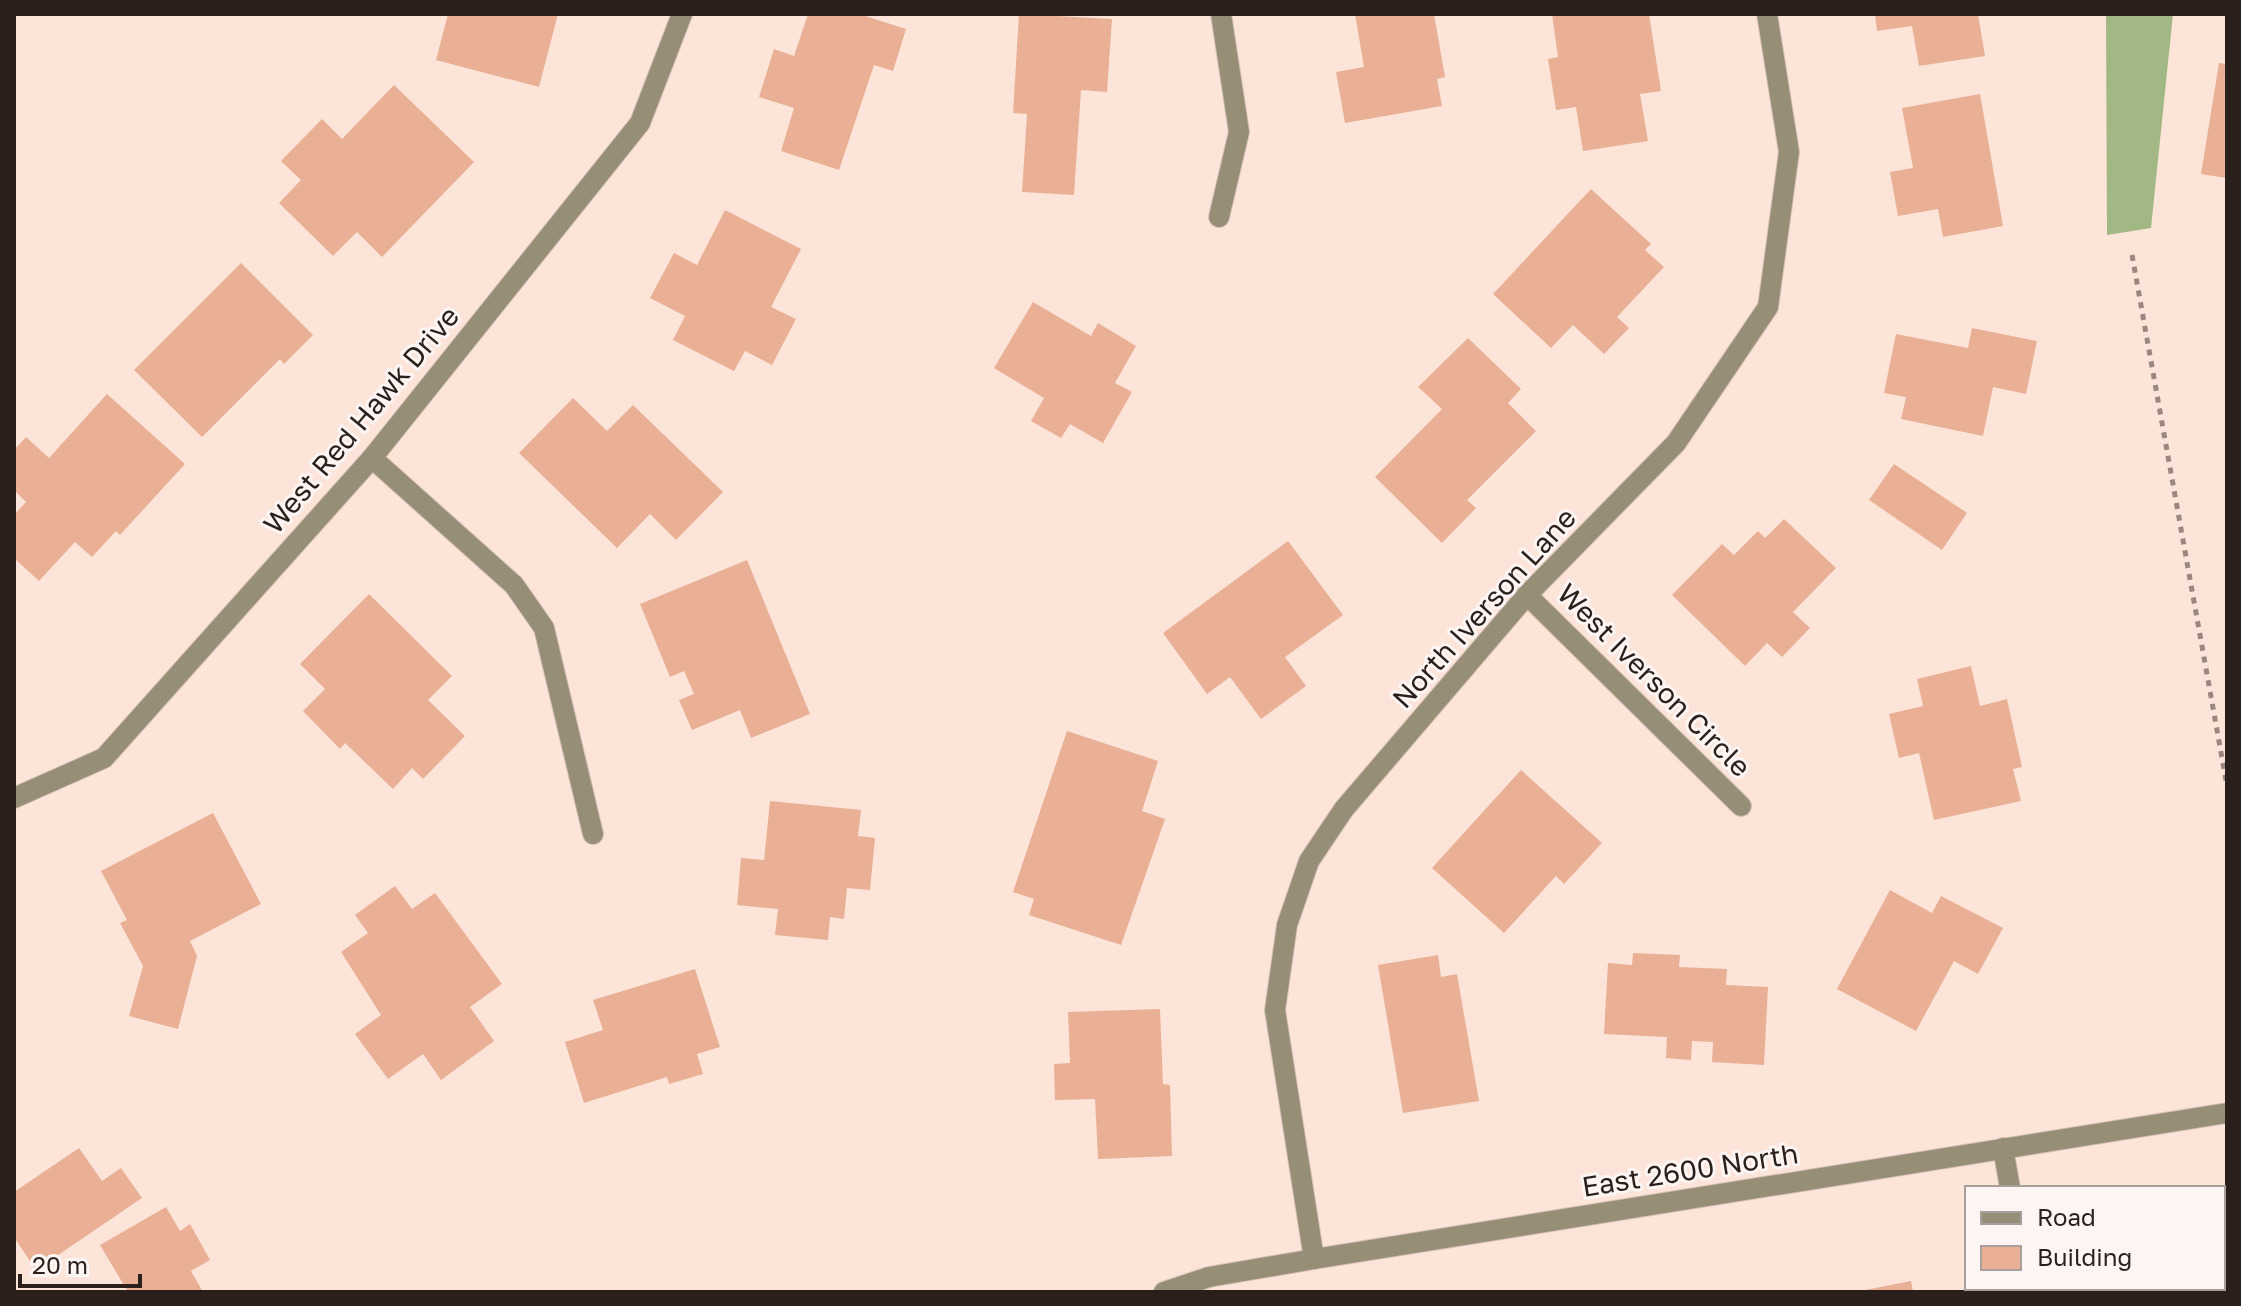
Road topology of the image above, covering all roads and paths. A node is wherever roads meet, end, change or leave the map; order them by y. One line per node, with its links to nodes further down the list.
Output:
1 (682, 14): 6 (street, West Red Hawk Drive)
2 (1221, 14): 4 (street)
3 (1767, 14): 7 (street, North Iverson Lane)
4 (1219, 217)
5 (2132, 255): 8 (path)
6 (372, 458): 9 (street, West Red Hawk Drive); 11 (street)
7 (1527, 595): 10 (street, West Iverson Circle); 15 (street, North Iverson Lane)
8 (2227, 786)
9 (14, 798)
10 (1741, 806)
11 (593, 834)
12 (2227, 1113): 13 (street, East 2600 North)
13 (2003, 1148): 14 (street); 15 (street, East 2600 North)
14 (2010, 1186)
15 (1314, 1259): 16 (street, East 2600 North)
16 (1164, 1292)

